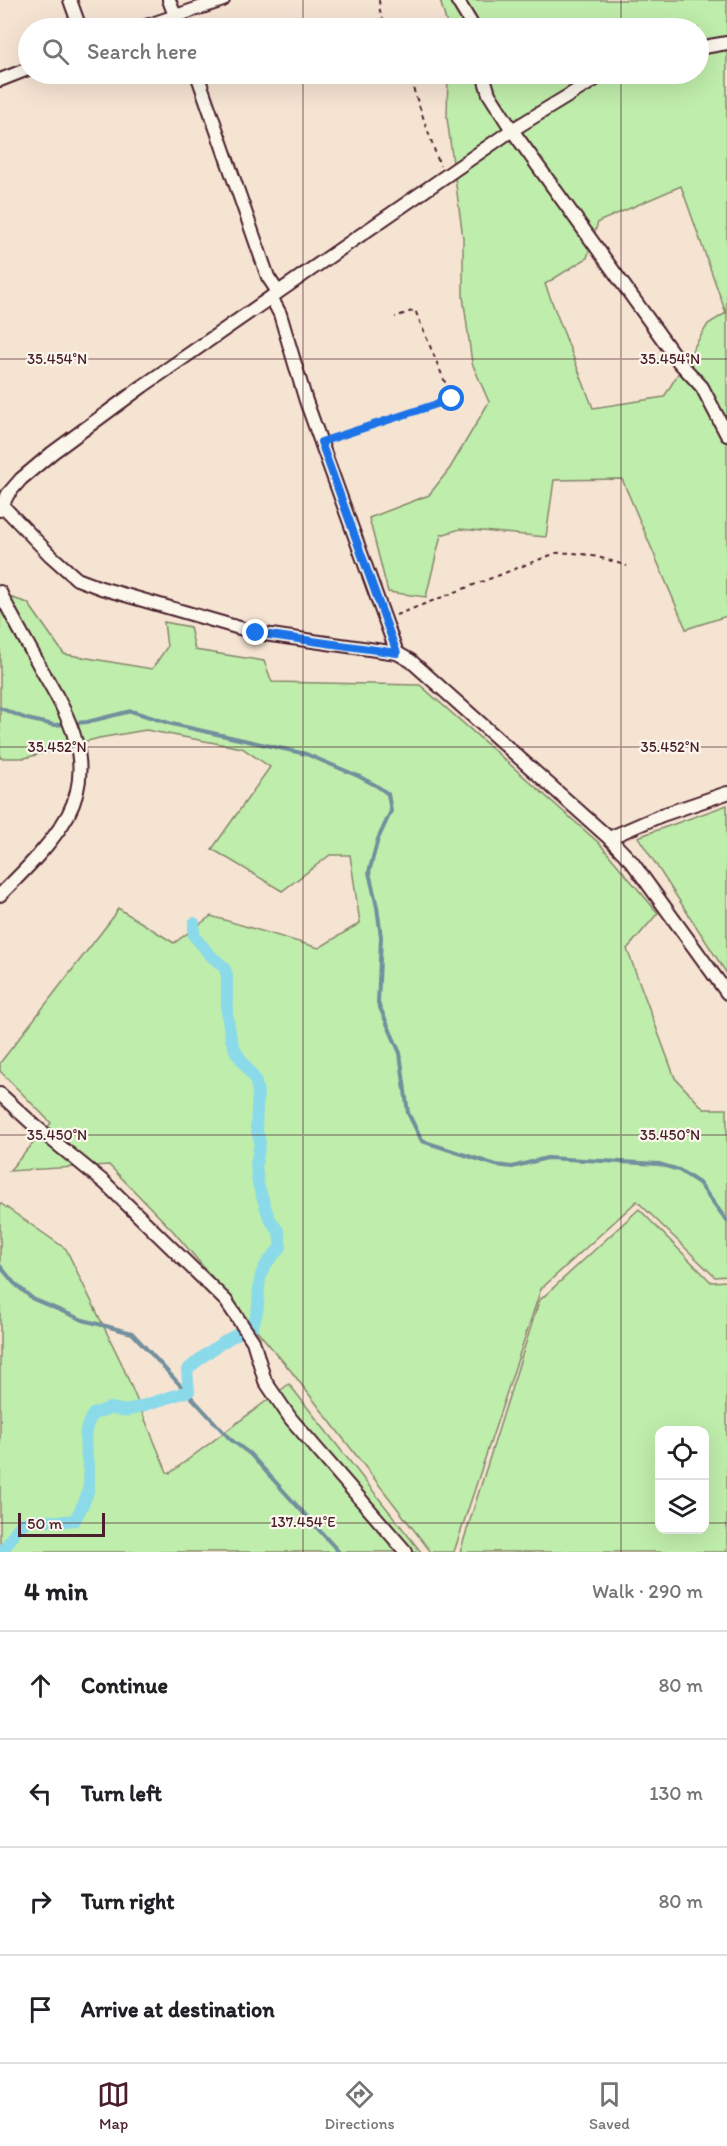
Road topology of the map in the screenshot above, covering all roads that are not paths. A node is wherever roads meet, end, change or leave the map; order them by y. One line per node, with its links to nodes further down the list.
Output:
1 (70, 0): 6 (street)
2 (169, 0): 5 (street)
3 (223, 0): 5 (street)
4 (458, 0): 8 (street)
5 (174, 16): 7 (street)
6 (76, 18)
7 (168, 18)
8 (468, 18)
9 (727, 43): 10 (street)
10 (709, 46)
11 (18, 73): 12 (street)
12 (0, 80)
13 (200, 84): 17 (street)
14 (486, 84): 16 (street)
15 (588, 84): 16 (street)
16 (512, 130): 17 (street); 18 (street)
17 (275, 295): 19 (street); 21 (street)
18 (727, 435)
19 (1, 506): 21 (street)
20 (0, 592): 24 (street)
21 (397, 653): 23 (street)
22 (727, 793): 23 (street)
23 (609, 838): 25 (street)
24 (0, 896)
25 (727, 993)
26 (0, 1094): 27 (street)
27 (406, 1552)

